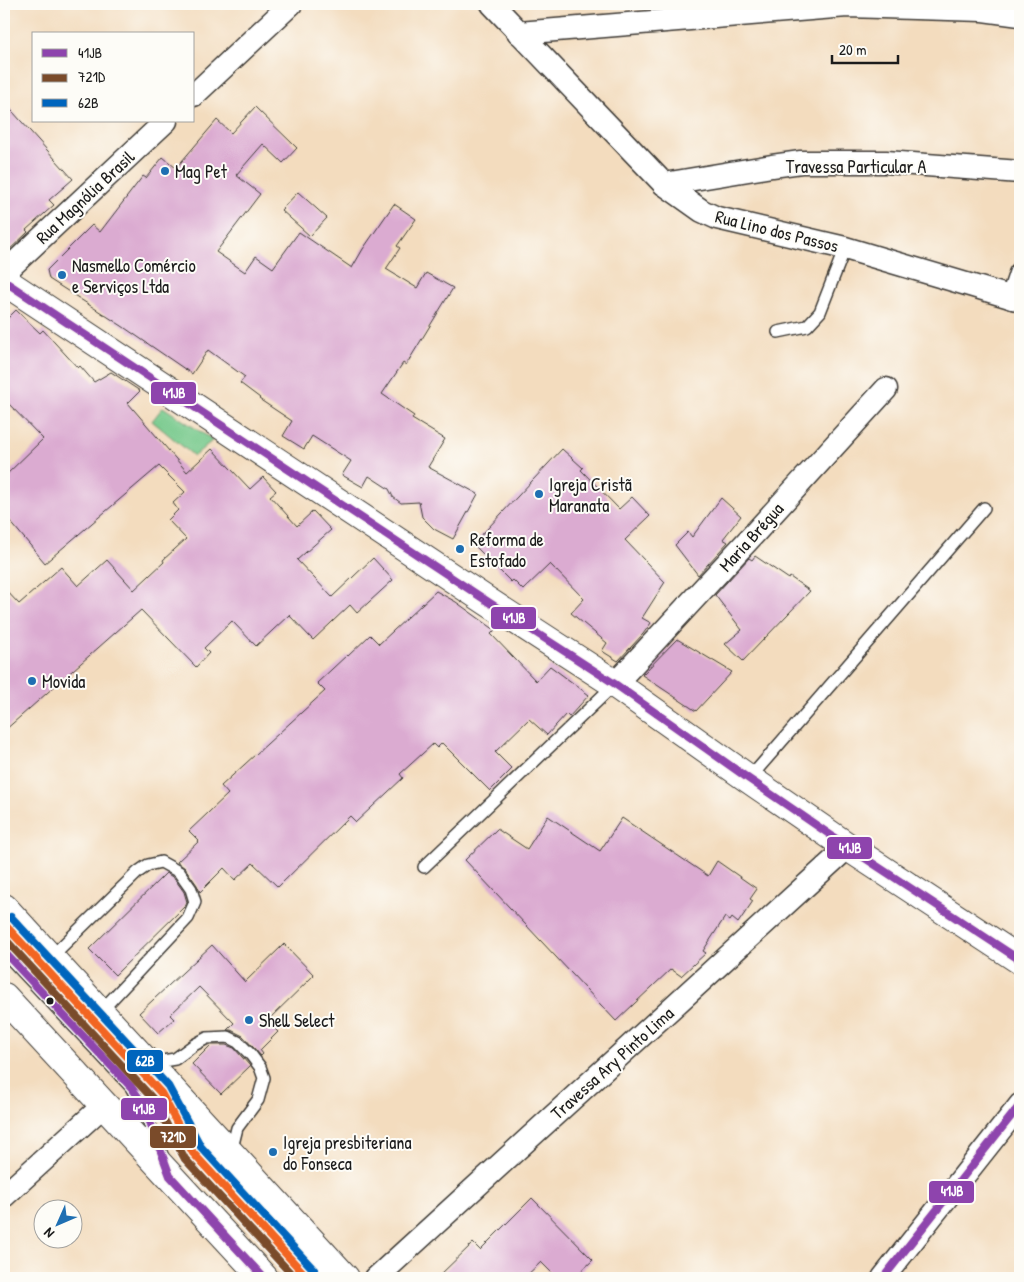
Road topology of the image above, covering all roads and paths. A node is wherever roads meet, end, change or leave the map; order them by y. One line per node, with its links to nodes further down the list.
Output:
1 (290, 4): 5 (street)
2 (492, 4): 4 (street, Rua Lino dos Passos)
3 (1020, 14): 4 (street)
4 (519, 33): 8 (street, Rua Lino dos Passos)
5 (195, 94)
6 (165, 122): 10 (street, Rua Magnólia Brasil)
7 (1020, 172): 8 (street, Travessa Particular A)
8 (664, 184): 9 (street, Rua Lino dos Passos)
9 (845, 248): 13 (street, Rua Lino dos Passos); 14 (lane)
10 (4, 273)
11 (1020, 274): 13 (street)
12 (4, 281): 17 (main road)
13 (1016, 299)
14 (778, 332)
15 (886, 389): 17 (street, Maria Brégua)
16 (984, 508): 18 (lane)
17 (615, 684): 18 (main road); 20 (lane)
18 (749, 779): 19 (main road)
19 (848, 847): 25 (main road); 37 (street, Travessa Ary Pinto Lima)
20 (424, 867)
21 (4, 908): 24 (main road)
22 (4, 924): 35 (lane)
23 (4, 952): 32 (lane)
24 (50, 958): 27 (main road); 27 (lane)
25 (1020, 960)
26 (4, 997): 29 (main road)
27 (100, 1012): 28 (main road)
28 (147, 1064): 31 (main road); 31 (lane)
29 (104, 1105): 32 (main road); 33 (street)
30 (1020, 1105): 38 (street)
31 (230, 1154): 36 (main road)
32 (170, 1176): 34 (main road)
33 (4, 1196)
34 (255, 1275)
35 (308, 1278)
36 (345, 1278)
37 (376, 1278)
38 (883, 1278)

